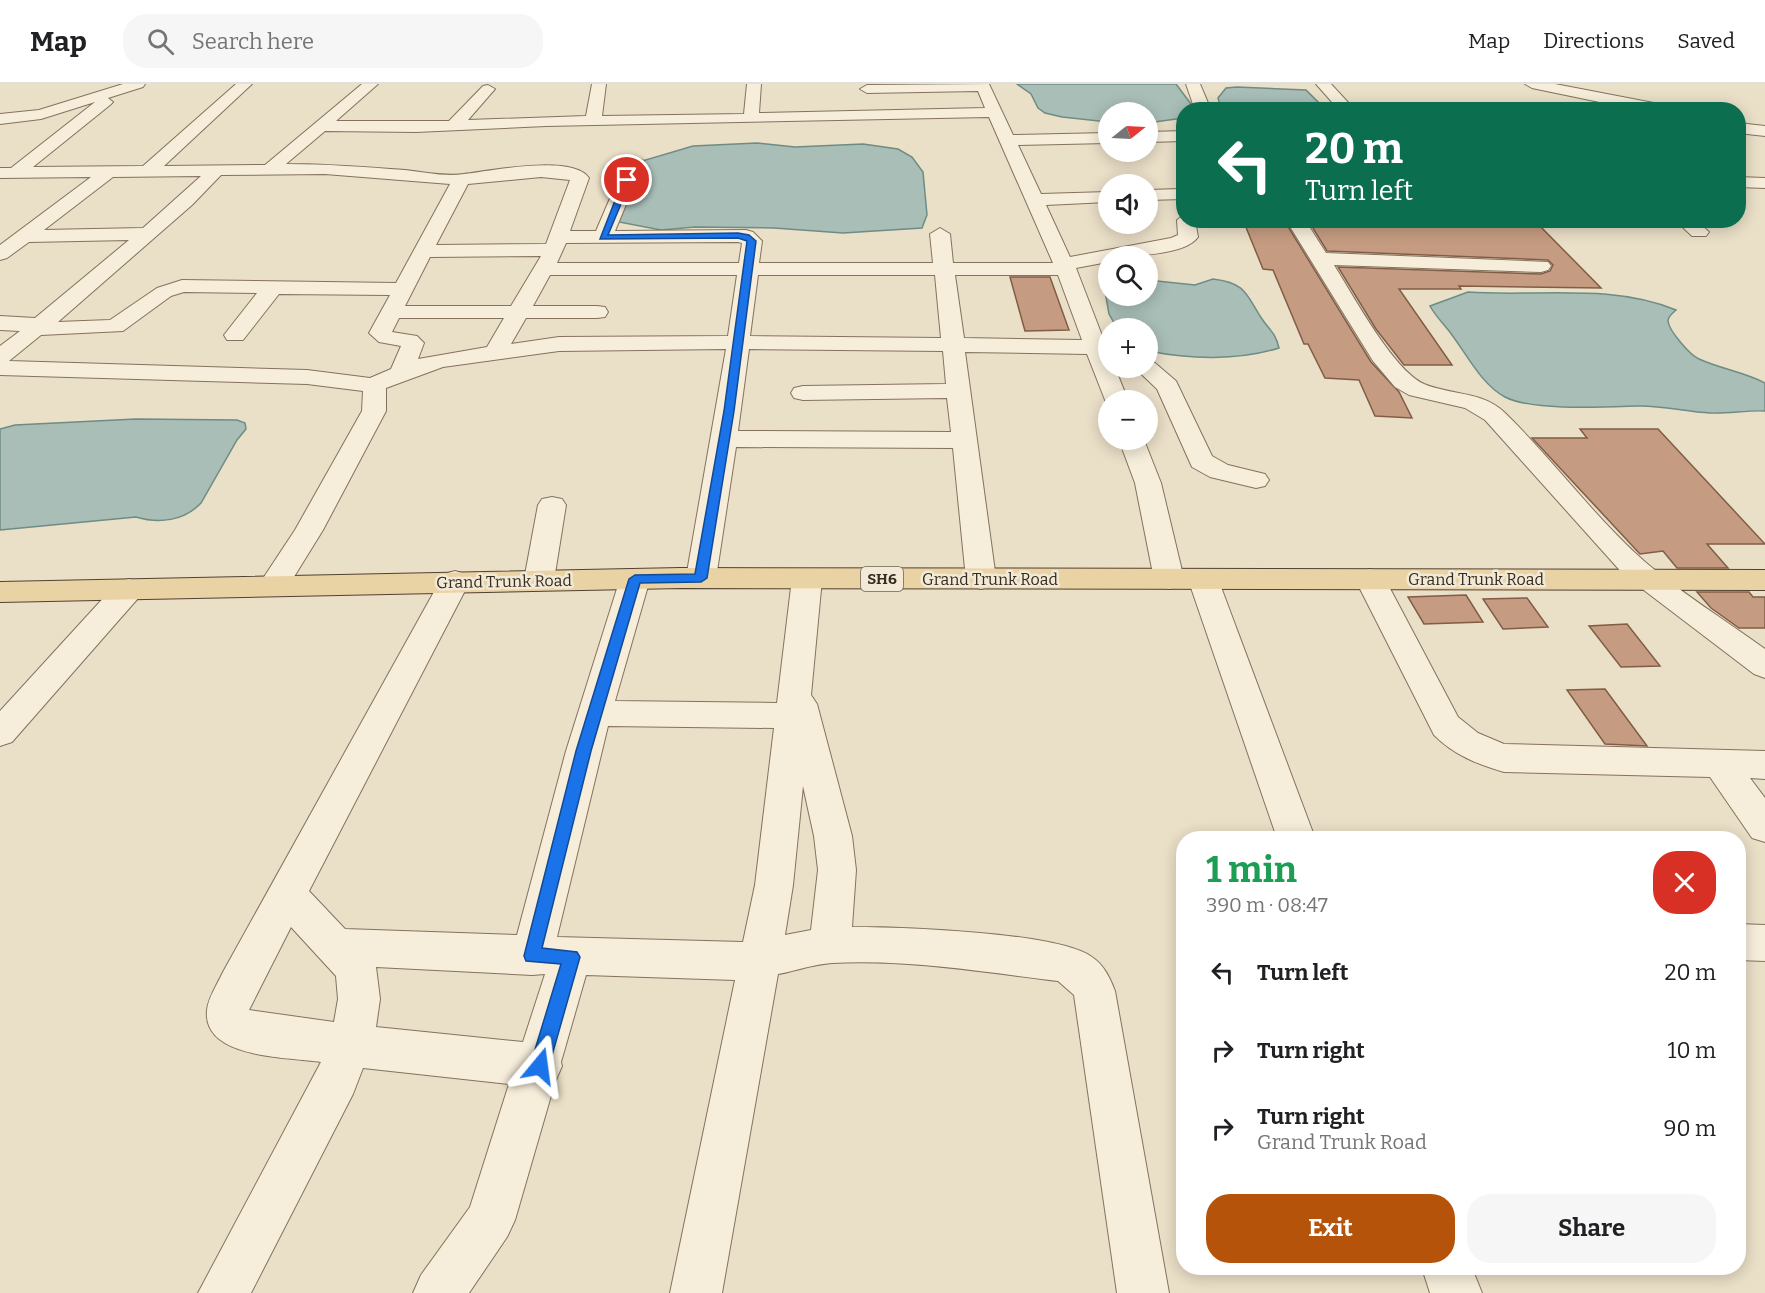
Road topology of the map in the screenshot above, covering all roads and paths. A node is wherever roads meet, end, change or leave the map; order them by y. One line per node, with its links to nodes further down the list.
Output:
1 (138, 84): 13 (street)
2 (245, 84): 34 (street)
3 (371, 84): 24 (street)
4 (599, 84): 22 (street)
5 (754, 84): 20 (street)
6 (1193, 84): 14 (street)
7 (1323, 84): 15 (street)
8 (1532, 84): 10 (street)
9 (983, 85): 11 (street); 18 (street)
10 (1556, 86): 16 (street); 17 (street)
11 (866, 87): 19 (street)
12 (488, 89): 23 (street)
13 (110, 92): 21 (street); 36 (street)
14 (1200, 102)
15 (1340, 102)
16 (1569, 102)
17 (1628, 102)
18 (994, 112): 19 (street); 30 (street)
19 (874, 115): 20 (street)
20 (751, 118): 22 (street)
21 (0, 119)
22 (593, 121): 23 (street)
23 (454, 125): 24 (street)
24 (322, 126): 32 (street)
25 (1746, 129): 26 (street)
26 (1765, 130)
27 (1176, 136): 28 (street)
28 (1158, 137)
29 (1098, 138): 30 (street)
30 (1006, 140): 43 (street)
31 (635, 161): 49 (street)
32 (272, 168): 33 (street); 37 (street)
33 (218, 169): 34 (street); 46 (street)
34 (150, 170): 35 (street)
35 (110, 171): 36 (street); 48 (street)
36 (7, 173)
37 (461, 180): 50 (street); 51 (street)
38 (1746, 182): 39 (street)
39 (1765, 183)
40 (1158, 195): 41 (street)
41 (1176, 195)
42 (1098, 197): 43 (street)
43 (1034, 200): 54 (street)
44 (1187, 228): 54 (street)
45 (1300, 228): 53 (street)
46 (146, 234): 48 (street); 66 (street)
47 (940, 234): 57 (street)
48 (23, 236): 52 (street)
49 (603, 237): 50 (street); 56 (street)
50 (556, 244): 51 (street); 58 (street)
51 (424, 251): 61 (street)
52 (0, 254)
53 (1320, 259): 55 (street); 95 (street)
54 (1074, 263): 57 (street); 67 (street)
55 (1541, 266)
56 (747, 268): 57 (street); 59 (street); 71 (street)
57 (943, 268): 72 (street)
58 (543, 269): 59 (street); 62 (street)
59 (612, 269): 64 (street)
60 (272, 289): 61 (street); 66 (street); 68 (street)
61 (405, 289): 63 (street)
62 (519, 311): 63 (street); 64 (street); 73 (street)
63 (392, 312): 77 (street)
64 (597, 312): 70 (street)
65 (0, 323): 66 (street)
66 (39, 327): 74 (street)
67 (1098, 328)
68 (235, 335)
69 (1098, 339): 72 (street)
70 (586, 344): 71 (street); 73 (street)
71 (738, 344): 76 (street); 81 (street)
72 (951, 344): 76 (street); 80 (street)
73 (496, 351): 77 (street)
74 (0, 357)
75 (0, 368): 79 (street)
76 (805, 368): 80 (street); 82 (street)
77 (400, 374): 79 (street)
78 (1158, 376): 85 (street)
79 (373, 386): 98 (street)
80 (957, 391): 83 (street)
81 (724, 439): 82 (street); 87 (street)
82 (800, 440): 83 (street)
83 (963, 440): 90 (street)
84 (1135, 450): 91 (street)
85 (1256, 480)
86 (552, 505): 94 (street)
87 (701, 578): 88 (main road, Grand Trunk Road / SH6); 89 (main road, Grand Trunk Road / SH6)
88 (635, 579): 94 (main road, Grand Trunk Road / SH6); 103 (street)
89 (807, 579): 90 (main road, Grand Trunk Road / SH6); 102 (street)
90 (981, 579): 91 (main road, Grand Trunk Road / SH6)
91 (1169, 579): 92 (main road, Grand Trunk Road / SH6)
92 (1203, 579): 93 (main road, Grand Trunk Road / SH6); 108 (street)
93 (1370, 579): 95 (main road, Grand Trunk Road / SH6); 105 (street)
94 (539, 580): 97 (main road, Grand Trunk Road / SH6)
95 (1647, 580): 96 (main road, Grand Trunk Road / SH6); 101 (street)
96 (1765, 580)
97 (454, 581): 98 (main road, Grand Trunk Road / SH6); 109 (street)
98 (273, 586): 99 (main road, Grand Trunk Road / SH6)
99 (129, 589): 100 (main road, Grand Trunk Road / SH6); 104 (street)
100 (0, 592)
101 (1765, 666)
102 (794, 701): 103 (street); 112 (street); 115 (street)
103 (595, 713): 114 (street)
104 (0, 733)
105 (1720, 764): 106 (street); 107 (street)
106 (1765, 765)
107 (1765, 827)
108 (1293, 831)
109 (286, 895): 113 (street); 116 (street)
110 (1746, 942): 111 (street)
111 (1765, 943)
112 (830, 945): 115 (street); 122 (street)
113 (338, 947): 114 (street); 116 (street)
114 (552, 956): 115 (street); 117 (street)
115 (760, 959): 121 (street)
116 (349, 1045): 117 (street); 119 (street)
117 (540, 1066): 120 (street)
118 (1450, 1275): 123 (street)
119 (224, 1293)
120 (439, 1293)
121 (696, 1293)
122 (1143, 1293)
123 (1456, 1293)

